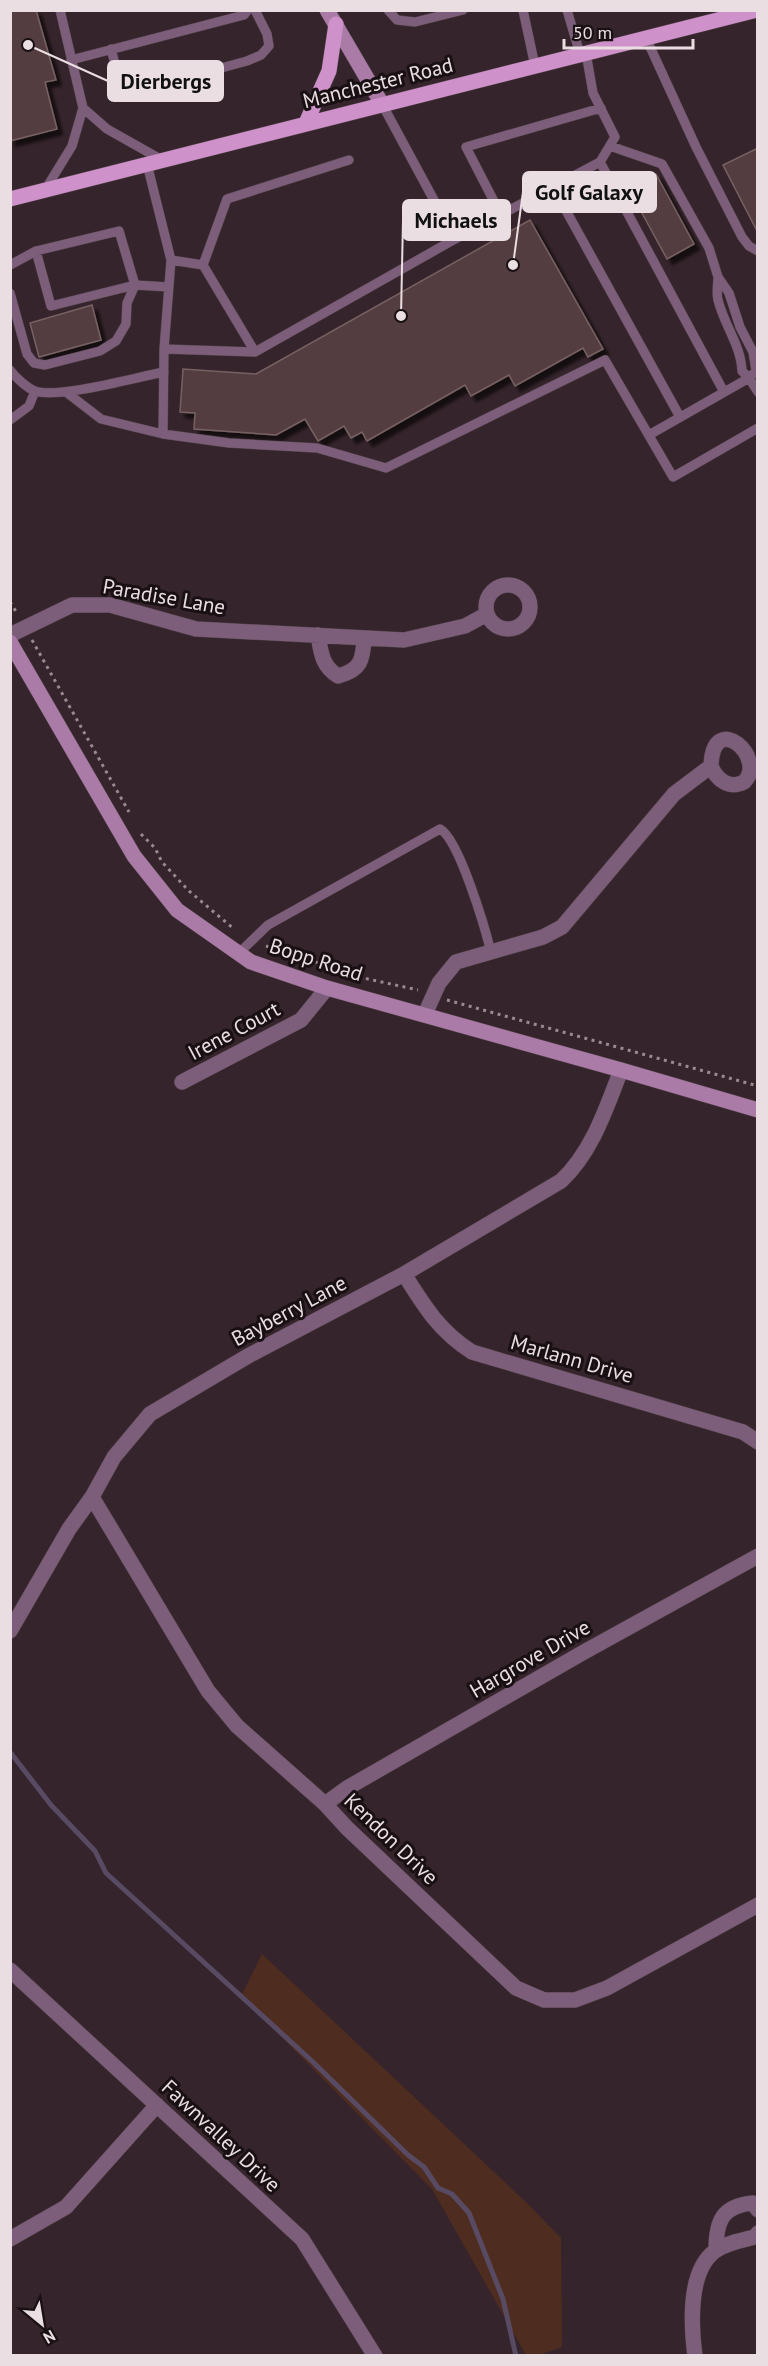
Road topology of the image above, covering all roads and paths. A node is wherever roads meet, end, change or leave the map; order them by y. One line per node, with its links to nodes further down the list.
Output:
1 (60, 10): 14 (lane)
2 (248, 10): 12 (lane)
3 (255, 10): 12 (lane)
4 (327, 10): 10 (street)
5 (388, 10): 6 (lane)
6 (463, 10)
7 (523, 10): 15 (lane)
8 (567, 10): 13 (lane)
9 (749, 11): 11 (main road, Manchester Road)
10 (336, 24): 16 (street); 19 (main road)
11 (646, 38): 13 (main road, Manchester Road); 30 (lane)
12 (111, 49): 14 (lane)
13 (583, 53): 15 (main road, Manchester Road); 18 (lane)
14 (71, 60): 17 (lane)
15 (535, 66): 16 (main road, Manchester Road)
16 (382, 104): 19 (main road, Manchester Road); 28 (lane)
17 (83, 108): 22 (lane); 25 (lane)
18 (601, 108): 20 (lane); 27 (lane)
19 (306, 123): 22 (main road, Manchester Road)
20 (610, 146): 23 (lane); 41 (lane)
21 (349, 160): 33 (lane)
22 (155, 162): 25 (main road, Manchester Road); 31 (lane)
23 (600, 162): 24 (lane); 44 (lane)
24 (553, 187): 27 (lane); 46 (lane)
25 (45, 190): 26 (main road, Manchester Road)
26 (10, 199)
27 (501, 215): 28 (lane)
28 (455, 239): 38 (lane)
29 (36, 251): 32 (lane); 34 (lane); 34 (lane)
30 (758, 251)
31 (171, 260): 33 (lane); 35 (lane)
32 (10, 265)
33 (203, 265): 38 (lane)
34 (135, 285): 35 (lane); 36 (lane)
35 (170, 287): 37 (lane)
36 (10, 293)
37 (164, 349): 38 (lane); 40 (lane)
38 (255, 352)
39 (10, 370): 42 (lane)
40 (164, 372): 43 (lane); 49 (lane)
41 (749, 378): 44 (lane); 45 (lane)
42 (35, 391): 43 (lane); 47 (lane)
43 (66, 392): 49 (lane)
44 (724, 392): 46 (lane)
45 (758, 392)
46 (680, 417): 50 (lane)
47 (10, 420)
48 (758, 428): 50 (lane)
49 (163, 434): 50 (lane)
50 (649, 435)
51 (10, 602): 53 (path)
52 (488, 614): 56 (street, Paradise Lane)
53 (25, 628): 54 (street, Paradise Lane); 55 (street, Paradise Lane); 59 (path)
54 (10, 635)
55 (318, 635): 56 (street, Paradise Lane); 56 (street)
56 (364, 638)
57 (10, 642): 63 (street, Bopp Road)
58 (711, 766): 62 (street)
59 (130, 814)
60 (141, 834): 61 (path)
61 (253, 940): 62 (lane); 63 (lane); 65 (path)
62 (491, 952): 65 (street)
63 (239, 953): 64 (street, Bopp Road)
64 (327, 988): 66 (street, Bopp Road); 68 (street, Irene Court)
65 (434, 996): 66 (street); 69 (path)
66 (425, 1014): 67 (street, Bopp Road)
67 (621, 1070): 70 (street, Bopp Road); 71 (street, Bayberry Lane)
68 (182, 1082)
69 (758, 1086)
70 (758, 1110)
71 (404, 1274): 72 (street, Marlann Drive); 73 (street, Bayberry Lane)
72 (758, 1442)
73 (92, 1497): 75 (street, Bayberry Lane); 76 (street, Kendon Drive)
74 (758, 1556): 76 (street, Hargrove Drive)
75 (10, 1631)
76 (325, 1804): 77 (street, Kendon Drive)
77 (758, 1905)
78 (10, 1970): 79 (street, Fawnvalley Drive)
79 (157, 2105): 82 (street); 84 (street, Fawnvalley Drive)
80 (758, 2211): 83 (street)
81 (758, 2233): 83 (street)
82 (10, 2239)
83 (716, 2250): 85 (street)
84 (375, 2355)
85 (695, 2355)

